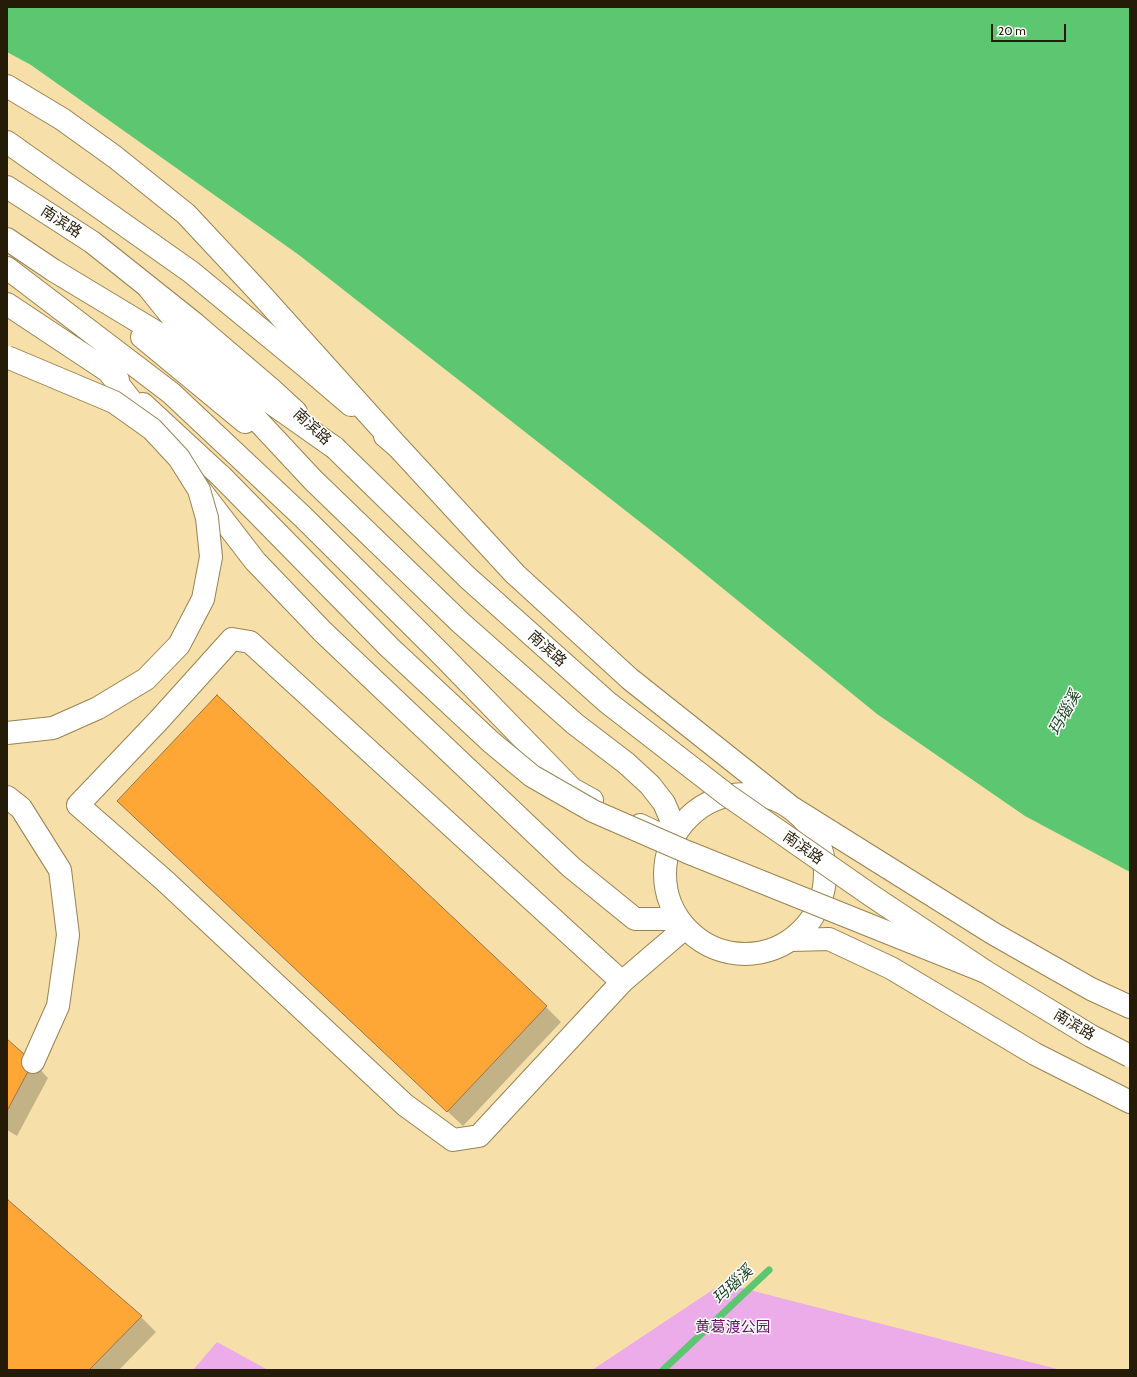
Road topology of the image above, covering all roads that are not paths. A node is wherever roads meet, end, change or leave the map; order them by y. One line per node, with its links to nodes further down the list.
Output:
1 (7, 86): 13 (main road)
2 (7, 142): 13 (main road, 南滨路)
3 (7, 187): 7 (main road, 南滨路)
4 (7, 239): 6 (main road)
5 (7, 268): 18 (main road)
6 (53, 270): 10 (main road); 14 (main road)
7 (148, 287): 10 (main road); 12 (main road, 南滨路)
8 (7, 304): 11 (main road)
9 (7, 357): 15 (main road, bridge)
10 (210, 364): 12 (main road); 14 (main road)
11 (108, 371): 19 (main road); 21 (main road, bridge)
12 (335, 448): 21 (main road, 南滨路, bridge)
13 (399, 448): 17 (main road, 南滨路)
14 (313, 480): 18 (main road)
15 (7, 733)
16 (7, 797): 25 (main road)
17 (791, 807): 18 (main road); 20 (main road); 23 (main road, 南滨路)
18 (676, 831): 19 (main road)
19 (682, 924): 20 (main road); 22 (main road)
20 (791, 940): 26 (main road)
21 (986, 972): 24 (main road, 南滨路, bridge)
22 (622, 982): 22 (main road)
23 (1130, 1007)
24 (1130, 1056)
25 (33, 1062)
26 (1130, 1102)

